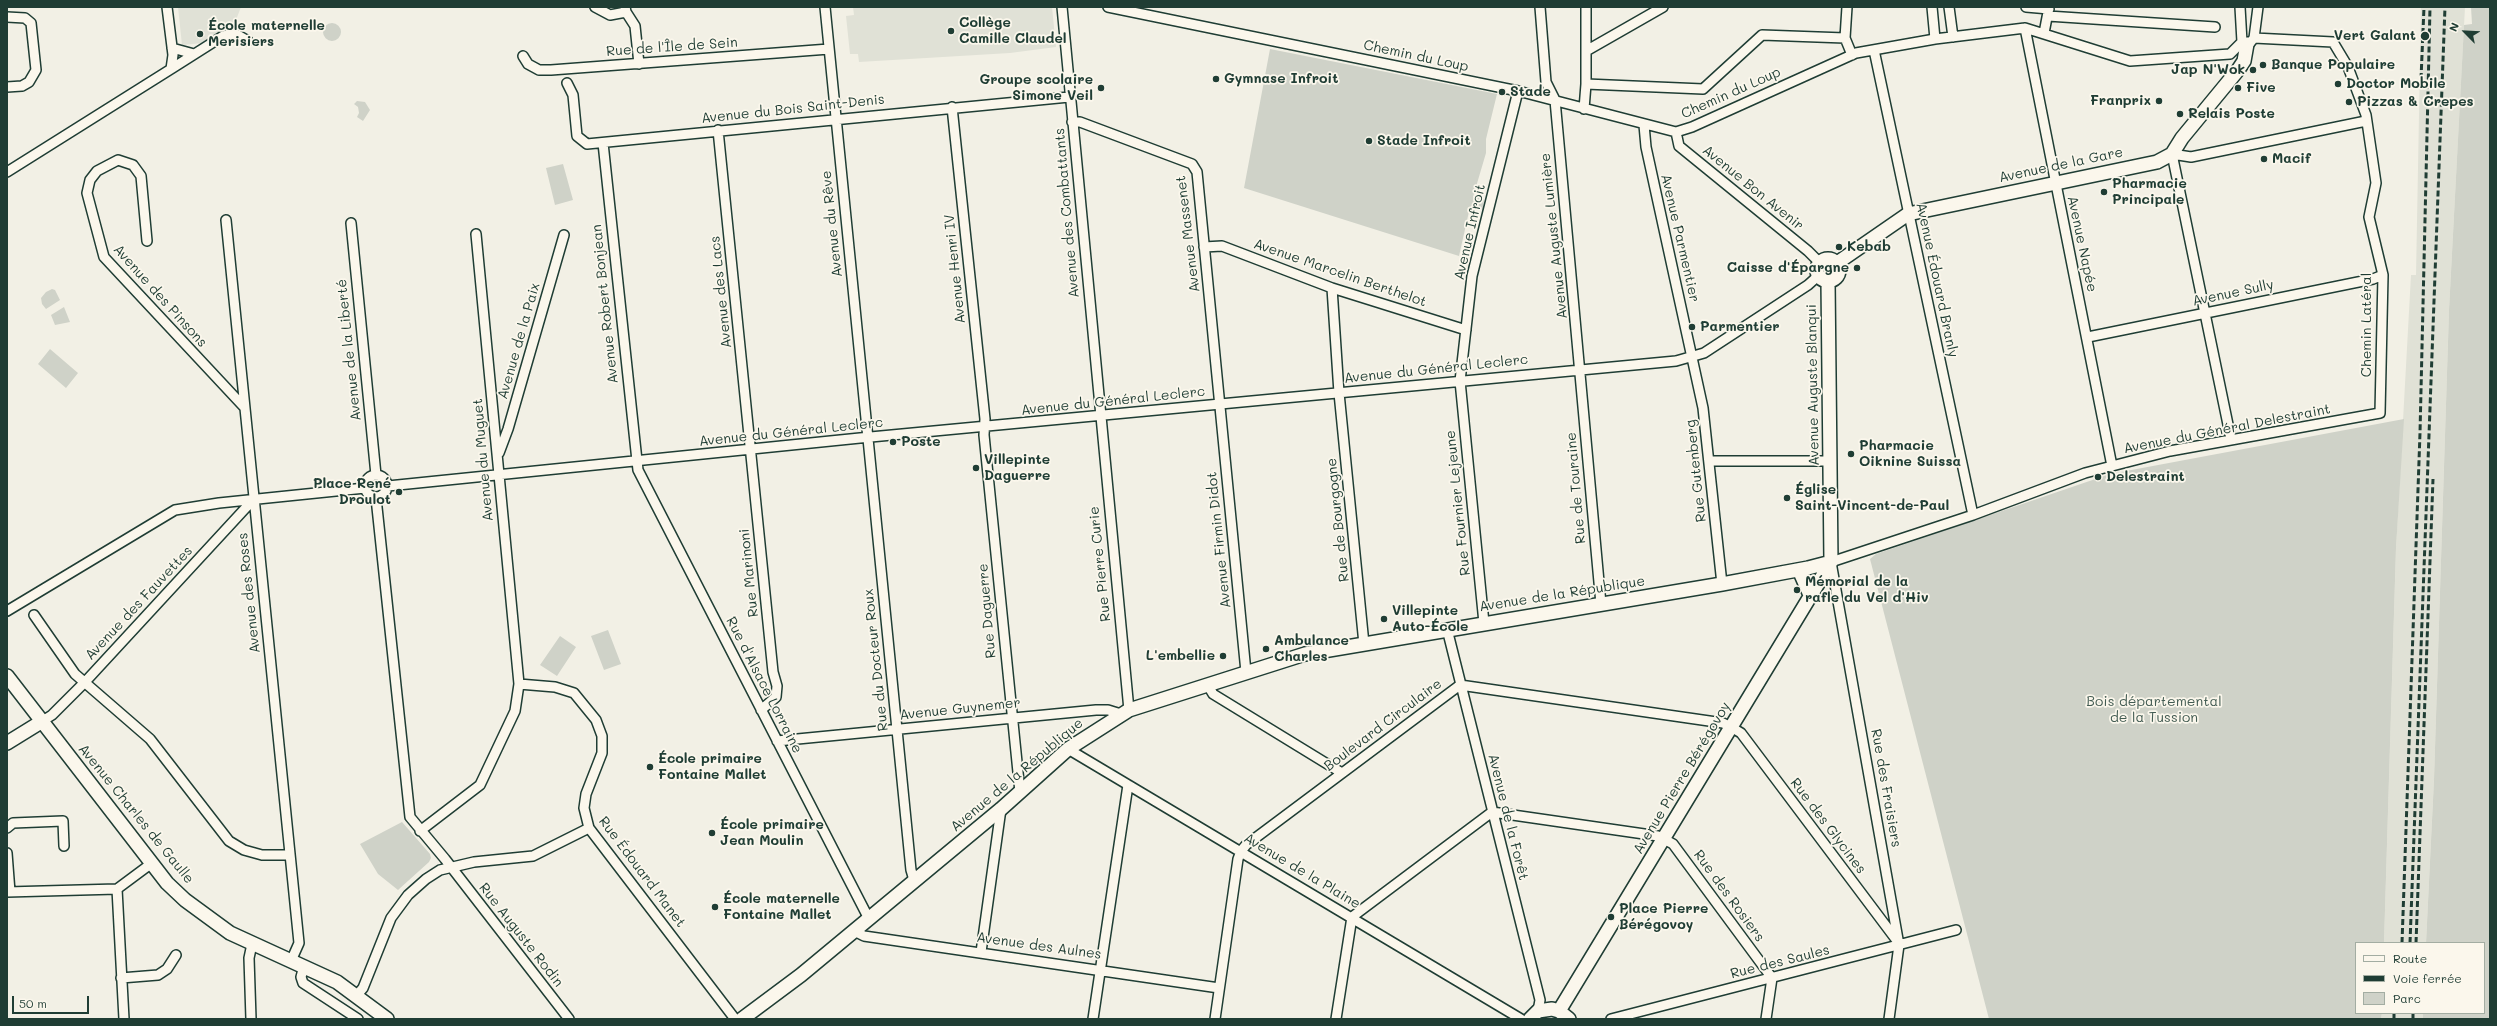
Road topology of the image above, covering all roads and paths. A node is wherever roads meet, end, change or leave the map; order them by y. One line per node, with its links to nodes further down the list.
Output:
1 (167, 7): 28 (street)
2 (596, 7): 15 (street)
3 (825, 7): 26 (street, Avenue du Rêve)
4 (1062, 7): 39 (street, Avenue des Combattants)
5 (1108, 7): 38 (street, Chemin du Loup)
6 (1540, 7): 40 (street)
7 (1586, 7): 29 (street)
8 (1663, 7): 29 (street)
9 (1847, 7): 22 (street)
10 (1932, 7): 23 (street)
11 (1949, 7): 21 (street)
12 (2026, 7): 16 (street)
13 (2240, 7): 25 (street)
14 (2258, 7): 25 (street)
15 (625, 10): 33 (street)
16 (2049, 11): 18 (street); 20 (street)
17 (7, 17): 37 (street)
18 (2215, 27)
19 (2025, 28): 20 (street, Chemin du Loup); 21 (street, Chemin du Loup); 52 (street, Avenue Napée)
20 (2044, 33): 25 (street, Chemin du Loup)
21 (1953, 37): 23 (street, Chemin du Loup)
22 (1845, 38): 31 (street); 36 (street)
23 (1935, 39): 27 (street, Chemin du Loup)
24 (248, 41): 30 (street)
25 (2247, 42): 44 (street, Chemin Latéral); 50 (street)
26 (829, 49): 33 (street, Rue de l'Île de Sein); 43 (street, Avenue du Rêve)
27 (1874, 50): 31 (street, Chemin du Loup); 53 (street, Avenue Édouard Branly)
28 (173, 51): 30 (street); 34 (street)
29 (1586, 51): 36 (street)
30 (194, 54): 34 (street)
31 (1852, 55): 48 (street, Chemin du Loup)
32 (523, 56): 33 (street, Rue de l'Île de Sein)
33 (639, 64)
34 (171, 69): 51 (street)
35 (567, 83): 49 (street, Avenue du Bois Saint-Denis)
36 (1586, 84): 42 (street)
37 (7, 87)
38 (1518, 91): 40 (street, Chemin du Loup); 66 (street, Avenue Infroit)
39 (1069, 96): 41 (street, Avenue du Bois Saint-Denis); 45 (street, Avenue des Combattants)
40 (1555, 100): 42 (street, Chemin du Loup); 69 (street, Avenue Auguste Lumière)
41 (952, 107): 43 (street, Avenue du Bois Saint-Denis); 76 (street, Avenue Henri IV)
42 (1584, 109): 46 (street, Chemin du Loup)
43 (835, 118): 47 (street, Avenue du Bois Saint-Denis); 77 (street, Avenue du Rêve)
44 (2366, 121): 50 (street); 62 (street, Chemin Latéral)
45 (1072, 122): 59 (street, Avenue Massenet); 75 (street, Avenue des Combattants)
46 (1644, 125): 48 (street, Chemin du Loup); 68 (street, Avenue Parmentier)
47 (718, 130): 49 (street, Avenue du Bois Saint-Denis); 79 (street, Avenue des Lacs)
48 (1676, 132): 60 (street, Avenue Bon Avenir)
49 (603, 143): 83 (street, Avenue Robert Bonjean)
50 (2172, 154): 52 (street, Avenue de la Gare); 65 (street)
51 (8, 168)
52 (2054, 183): 53 (street, Avenue de la Gare); 67 (street, Avenue Napée)
53 (1908, 214): 61 (street, Avenue de la Gare); 91 (street, Avenue Édouard Branly)
54 (226, 220): 73 (street, Avenue des Roses)
55 (351, 223): 85 (street, Avenue de la Liberté)
56 (476, 234): 80 (street, Avenue du Muguet)
57 (564, 235): 80 (street, Avenue de la Paix)
58 (147, 241): 73 (street, Avenue des Pinsons)
59 (1204, 246): 64 (street, Avenue Marcelin Berthelot); 72 (street, Avenue Massenet)
60 (1819, 262): 61 (street); 63 (street)
61 (1837, 264): 63 (street)
62 (2383, 275): 65 (street, Avenue Sully); 74 (street, Chemin Latéral)
63 (1823, 278): 68 (street, Avenue du Général Leclerc); 82 (street, Avenue Auguste Blanqui)
64 (1332, 288): 66 (street, Avenue Marcelin Berthelot); 71 (street, Rue de Bourgogne)
65 (2205, 313): 67 (street, Avenue Sully); 78 (street)
66 (1466, 330): 70 (street, Avenue Infroit)
67 (2088, 337): 84 (street, Avenue Napée)
68 (1692, 357): 69 (street, Avenue du Général Leclerc); 81 (street, Rue Gutenberg)
69 (1579, 370): 70 (street, Avenue du Général Leclerc); 96 (street, Rue de Touraine)
70 (1460, 381): 71 (street, Avenue du Général Leclerc); 99 (street, Rue Fournier Lejeune)
71 (1339, 393): 72 (street, Avenue du Général Leclerc); 101 (street, Rue de Bourgogne)
72 (1220, 404): 75 (street, Avenue du Général Leclerc); 102 (street, Avenue Firmin Didot)
73 (245, 408): 90 (street, Avenue des Roses)
74 (2380, 413): 78 (street, Avenue du Général Delestraint)
75 (1100, 416): 76 (street, Avenue du Général Leclerc); 109 (street, Rue Pierre Curie)
76 (984, 428): 77 (street, Avenue du Général Leclerc); 110 (street, Rue Daguerre)
77 (868, 438): 79 (street, Avenue du Général Leclerc); 113 (street, Rue du Docteur Roux)
78 (2231, 439): 84 (street, Avenue du Général Delestraint)
79 (751, 451): 83 (street, Avenue du Général Leclerc); 108 (street, Rue Marinoni)
80 (498, 454): 86 (street, Avenue du Muguet)
81 (1709, 461): 82 (street); 94 (street, Rue Gutenberg)
82 (1830, 461): 92 (street, Avenue Auguste Blanqui)
83 (636, 462): 86 (street, Avenue du Général Leclerc); 108 (street, Rue d'Alsace Lorraine)
84 (2112, 466): 91 (street, Avenue du Général Delestraint)
85 (376, 475): 87 (street); 88 (street)
86 (498, 476): 87 (street, Avenue du Général Leclerc); 105 (street, Avenue du Muguet)
87 (388, 486): 89 (street)
88 (365, 488): 89 (street); 90 (street)
89 (376, 498): 124 (street, Rue Auguste Rodin)
90 (253, 500): 97 (street); 104 (street, Avenue des Fauvettes); 129 (street, Avenue des Roses)
91 (1973, 515): 92 (street, Avenue du Général Delestraint)
92 (1831, 562): 93 (street, Avenue de la République); 95 (street, Avenue Pierre Bérégovoy); 140 (street, Rue des Fraisiers)
93 (1799, 570): 94 (street, Avenue de la République); 95 (street)
94 (1722, 584): 96 (street, Avenue de la République)
95 (1810, 595): 112 (street, Avenue Pierre Bérégovoy)
96 (1601, 604): 99 (street, Avenue de la République)
97 (7, 611)
98 (34, 615): 104 (street)
99 (1484, 623): 100 (street, Avenue de la République)
100 (1447, 629): 101 (street, Avenue de la République); 107 (street, Avenue de la Forêt)
101 (1364, 644): 102 (street, Avenue de la République)
102 (1246, 672): 106 (street, Avenue de la République)
103 (7, 676): 111 (street, Avenue Charles de Gaulle)
104 (85, 682): 111 (street, Avenue des Fauvettes); 129 (street)
105 (519, 684): 123 (street, Rue Édouard Manet); 124 (street, Avenue du Muguet)
106 (1207, 684): 109 (street, Avenue de la République); 117 (street)
107 (1460, 685): 112 (street, Boulevard Circulaire); 117 (street, Boulevard Circulaire); 121 (street, Avenue de la Forêt)
108 (761, 710): 114 (street, Rue d'Alsace Lorraine)
109 (1125, 712): 110 (street, Avenue Guynemer); 116 (street, Avenue de la République)
110 (1011, 718): 113 (street, Avenue Guynemer); 119 (street, Rue Daguerre)
111 (41, 722): 115 (street); 130 (street, Avenue Charles de Gaulle)
112 (1731, 727): 125 (street, Avenue Pierre Bérégovoy); 140 (street, Rue des Glycines)
113 (897, 729): 114 (street, Avenue Guynemer); 132 (street, Rue du Docteur Roux)
114 (777, 741): 136 (street, Rue d'Alsace Lorraine)
115 (7, 743)
116 (1068, 749): 118 (street, Avenue de la Plaine); 119 (street, Avenue de la République)
117 (1342, 773): 127 (street, Boulevard Circulaire)
118 (1128, 784): 127 (street, Avenue de la Plaine); 145 (street)
119 (1020, 792): 120 (street, Avenue de la République)
120 (1002, 808): 132 (street, Avenue de la République); 141 (street)
121 (1492, 812): 125 (street); 135 (street); 150 (street, Avenue de la Forêt)
122 (7, 828): 126 (street)
123 (589, 828): 131 (street); 157 (street, Rue Édouard Manet)
124 (420, 831): 131 (street, Rue Auguste Rodin)
125 (1665, 838): 147 (street, Rue des Rosiers); 151 (street, Avenue Pierre Bérégovoy)
126 (64, 846)
127 (1241, 851): 135 (street, Avenue de la Plaine); 148 (street)
128 (7, 853): 134 (street)
129 (290, 855): 143 (street, Avenue des Roses)
130 (152, 863): 133 (street); 139 (street, Avenue Charles de Gaulle)
131 (451, 867): 149 (street); 156 (street, Rue Auguste Rodin)
132 (914, 880): 136 (street, Avenue de la République)
133 (117, 889): 134 (street); 146 (street)
134 (8, 892)
135 (1352, 917): 161 (street); 162 (street, Avenue de la Plaine)
136 (869, 919): 138 (street, Avenue de la République)
137 (1956, 930): 140 (street, Rue des Saules)
138 (854, 931): 141 (street, Avenue des Aulnes); 158 (street, Avenue de la République)
139 (252, 944): 143 (street, Avenue Charles de Gaulle); 153 (street)
140 (1899, 944): 147 (street, Rue des Saules); 165 (street, Rue des Fraisiers)
141 (981, 952): 145 (street, Avenue des Aulnes)
142 (176, 955): 146 (street)
143 (291, 961): 144 (street, Avenue Charles de Gaulle)
144 (304, 966): 149 (street, Avenue Charles de Gaulle); 154 (street)
145 (1100, 969): 148 (street, Avenue des Aulnes); 159 (street)
146 (121, 978): 152 (street)
147 (1772, 978): 163 (street, Rue des Saules); 164 (street)
148 (1220, 988): 160 (street)
149 (357, 995): 155 (street, Avenue Charles de Gaulle)
150 (1534, 1015): 151 (street)
151 (1564, 1015)
152 (124, 1019)
153 (251, 1019)
154 (358, 1019)
155 (387, 1019)
156 (569, 1019)
157 (735, 1019)
158 (742, 1019)
159 (1093, 1019)
160 (1215, 1019)
161 (1336, 1019)
162 (1521, 1019)
163 (1611, 1019)
164 (1766, 1019)
165 (1889, 1019)

